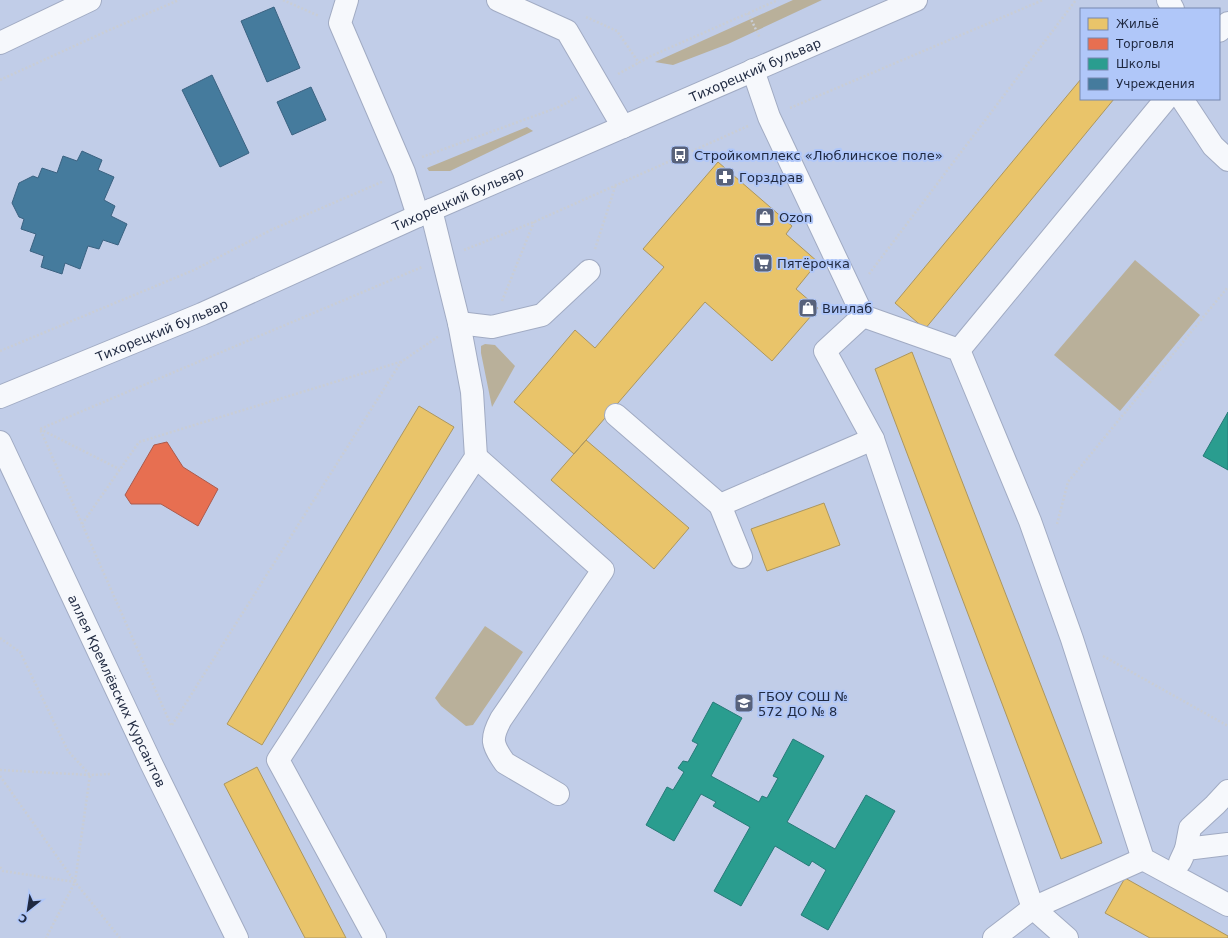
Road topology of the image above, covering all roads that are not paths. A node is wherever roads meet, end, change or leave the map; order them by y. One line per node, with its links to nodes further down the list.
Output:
1 (90, 0): 7 (street)
2 (346, 0): 13 (street)
3 (498, 0): 11 (street)
4 (916, 0): 8 (street, Тихорецкий бульвар)
5 (1228, 23): 6 (street)
6 (1220, 30)
7 (0, 43)
8 (753, 70): 11 (street, Тихорецкий бульвар); 15 (street)
9 (1165, 100): 17 (street)
10 (1183, 100): 12 (street)
11 (623, 127): 13 (street, Тихорецкий бульвар)
12 (1228, 160)
13 (425, 213): 16 (street); 18 (street, Тихорецкий бульвар)
14 (589, 271): 16 (street)
15 (863, 316): 17 (street); 20 (street)
16 (459, 323): 22 (street)
17 (960, 350): 29 (street)
18 (0, 397)
19 (616, 415): 23 (street)
20 (873, 439): 23 (street); 32 (street)
21 (0, 442): 33 (street, аллея Кремлёвских Курсантов)
22 (476, 457): 26 (street); 34 (street)
23 (720, 505): 24 (street)
24 (741, 557)
25 (1228, 791): 28 (street)
26 (558, 794)
27 (1228, 844): 28 (street)
28 (1186, 849): 30 (street)
29 (1143, 859): 30 (street); 32 (street)
30 (1173, 875): 31 (street)
31 (1228, 905)
32 (1033, 908): 35 (street); 36 (street)
33 (237, 938)
34 (375, 938)
35 (994, 938)
36 (1067, 938)

